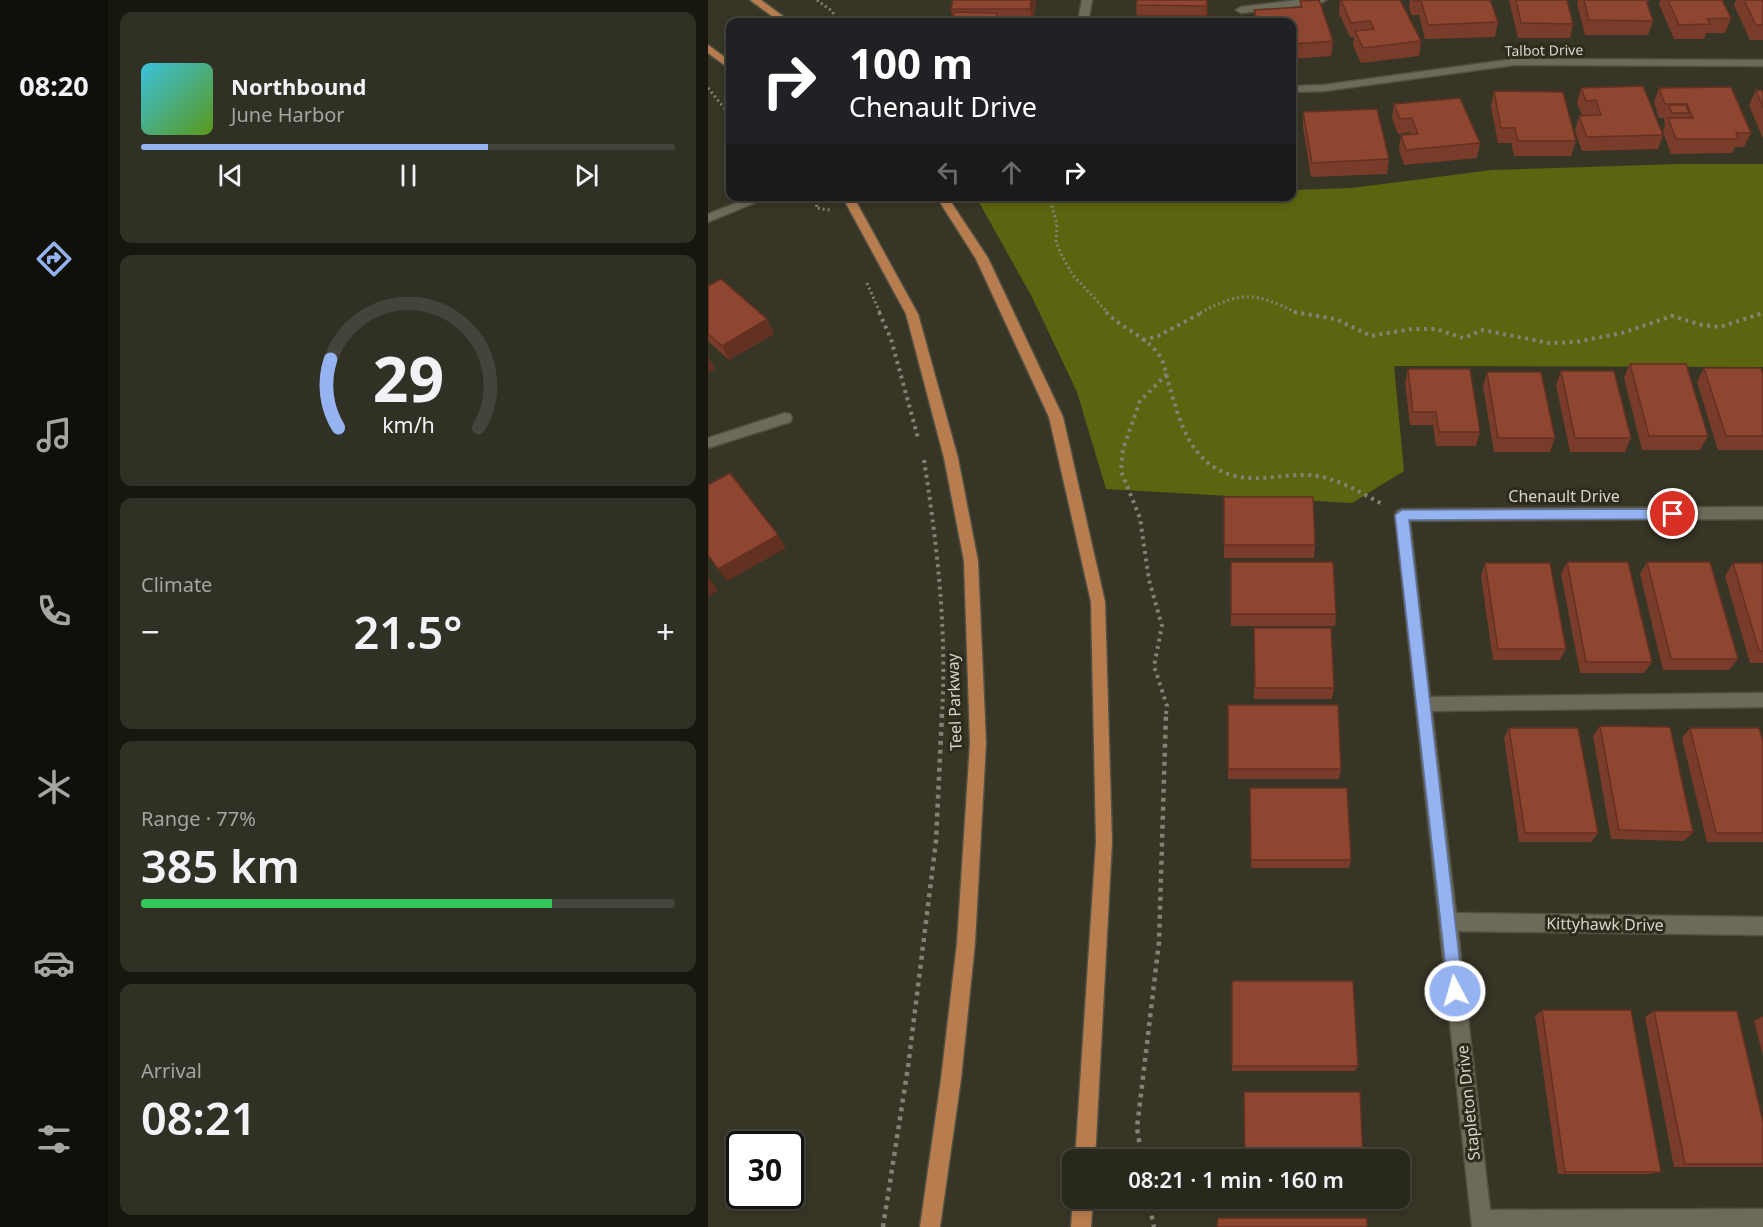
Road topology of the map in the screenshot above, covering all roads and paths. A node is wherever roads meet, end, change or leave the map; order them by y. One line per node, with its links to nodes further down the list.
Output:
1 (755, 0): 6 (main road)
2 (817, 0): 7 (path)
3 (1087, 0): 8 (street)
4 (1321, 0): 5 (street)
5 (1241, 5)
6 (780, 18)
7 (836, 18)
8 (1084, 18)
9 (708, 48): 10 (main road)
10 (726, 63)
11 (1763, 63): 13 (street, Talbot Drive)
12 (708, 88): 14 (path)
13 (1296, 89)
14 (726, 110)
15 (753, 201): 20 (street)
16 (818, 201): 21 (path)
17 (850, 201): 41 (main road, Teel Parkway)
18 (944, 201): 34 (main road)
19 (1051, 201): 24 (path)
20 (708, 218)
21 (835, 219)
22 (864, 277): 40 (path)
23 (1763, 313): 24 (path)
24 (1143, 340): 25 (path)
25 (1167, 374): 29 (path); 35 (path)
26 (785, 418): 27 (street)
27 (708, 443)
28 (1763, 513): 29 (street, Chenault Drive)
29 (1402, 515): 31 (street, Stapleton Drive)
30 (1763, 700): 31 (street)
31 (1423, 704): 32 (street, Stapleton Drive)
32 (1447, 922): 33 (street, Kittyhawk Drive); 39 (street, Stapleton Drive)
33 (1763, 926)
34 (1086, 1149)
35 (1140, 1149)
36 (1082, 1209): 42 (main road)
37 (1150, 1209): 43 (path)
38 (1763, 1219): 39 (street)
39 (1481, 1224)
40 (883, 1227)
41 (930, 1227)
42 (1081, 1227)
43 (1154, 1227)

